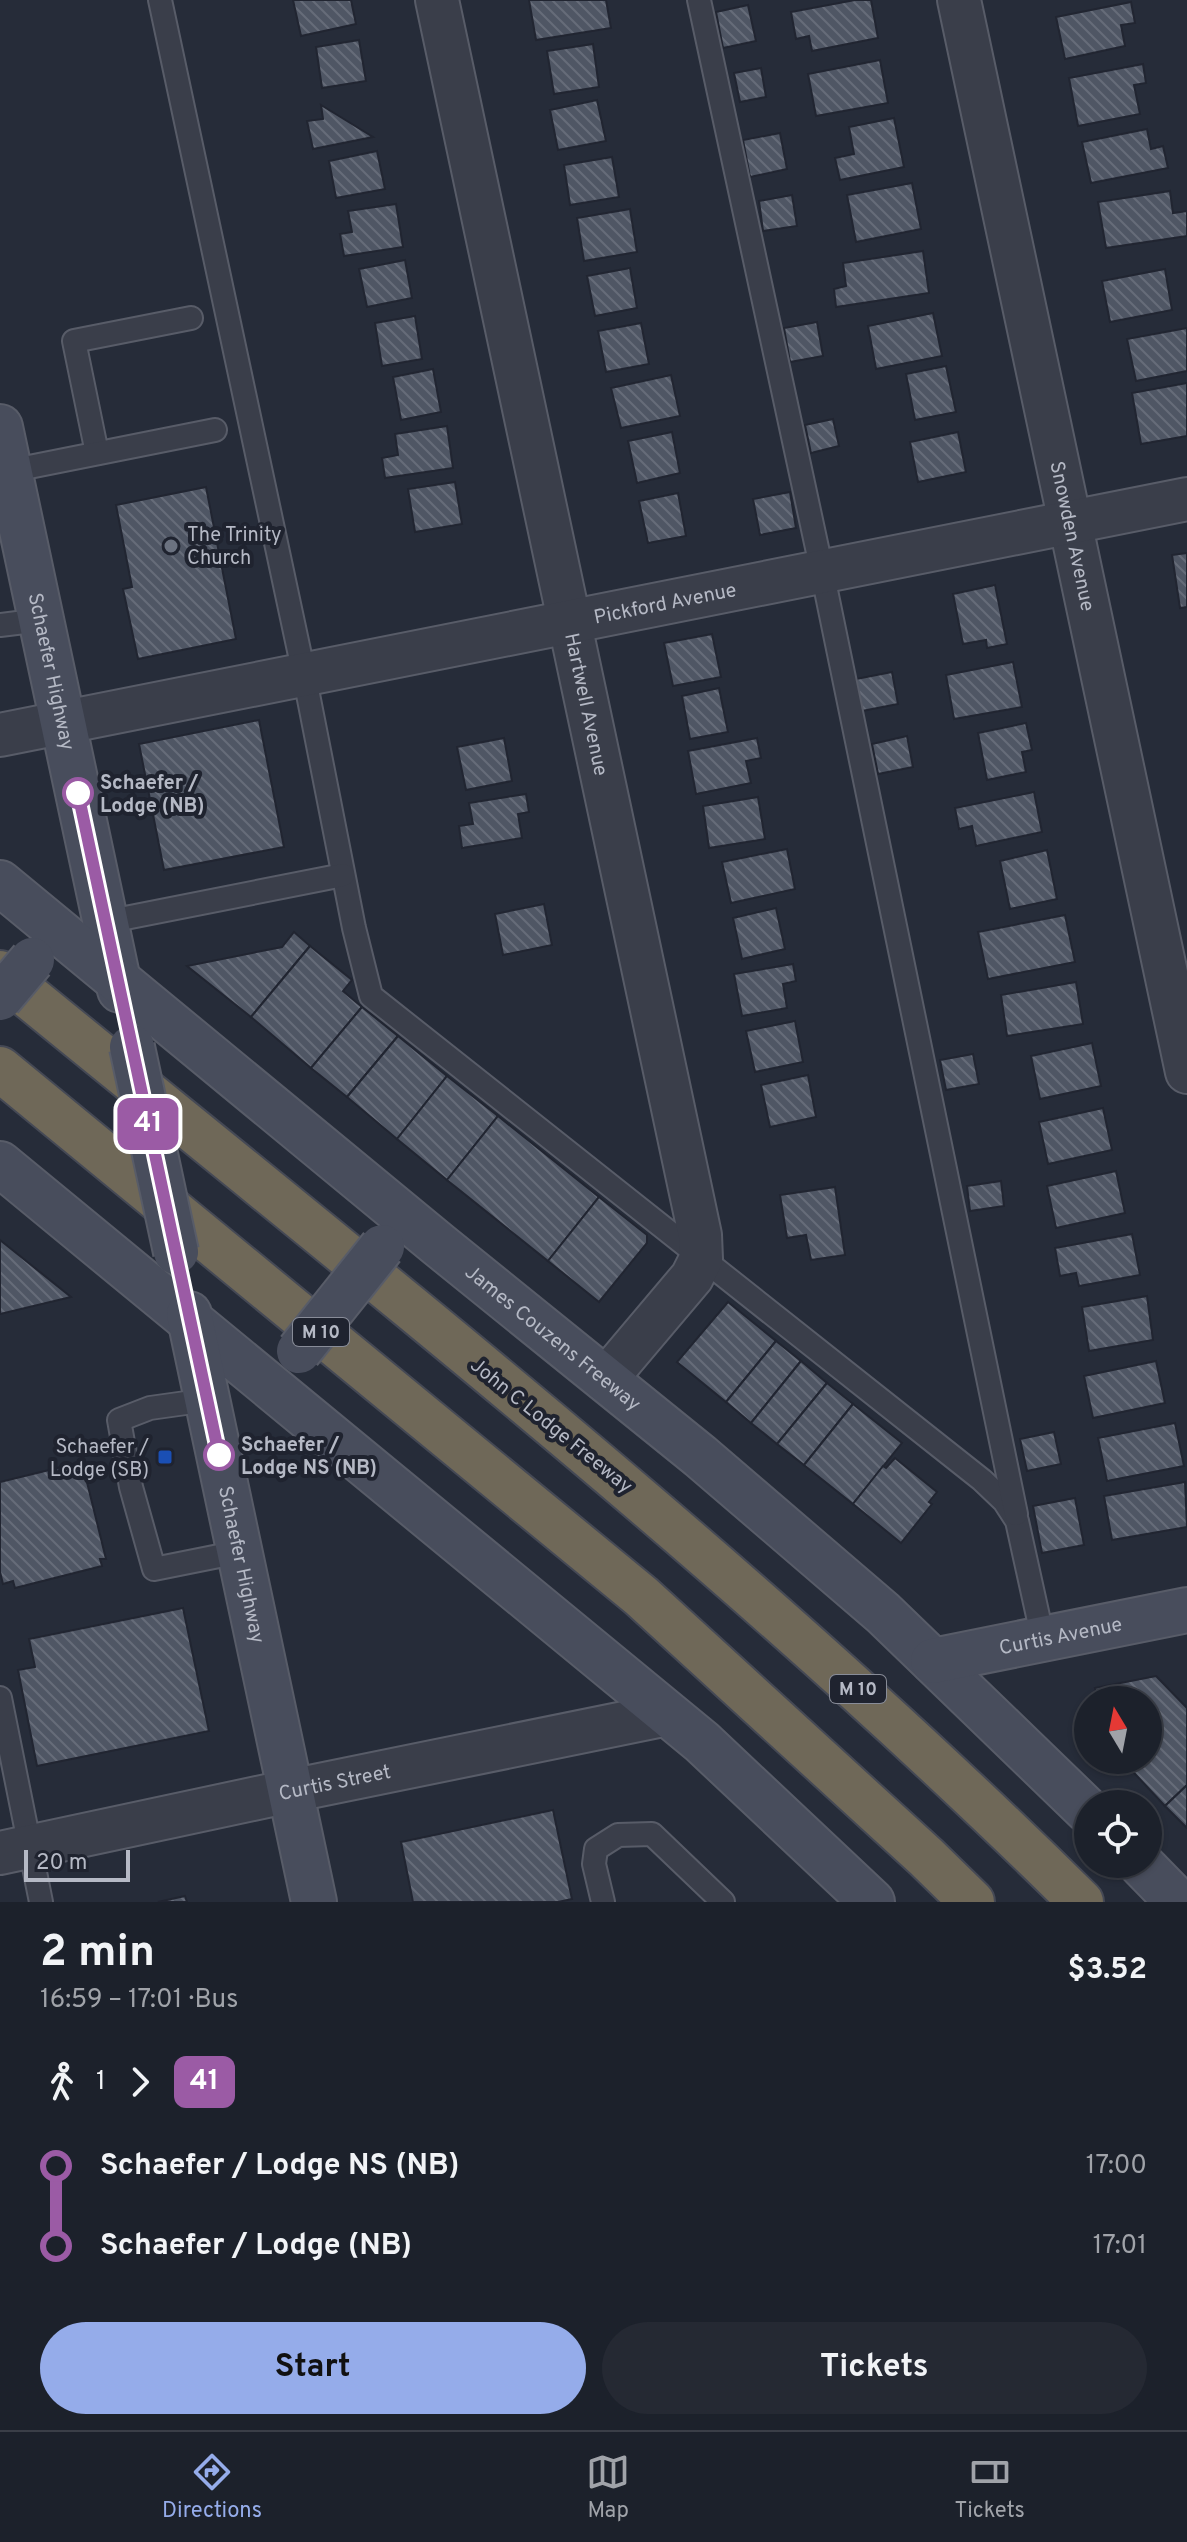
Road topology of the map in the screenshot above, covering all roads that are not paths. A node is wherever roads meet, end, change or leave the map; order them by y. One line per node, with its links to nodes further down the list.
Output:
1 (160, 0): 15 (lane)
2 (437, 0): 13 (street, Hartwell Avenue)
3 (699, 0): 12 (lane)
4 (959, 0): 11 (street, Snowden Avenue)
5 (191, 318): 8 (lane)
6 (0, 427): 9 (main road, Schaefer Highway)
7 (215, 430): 8 (lane)
8 (97, 453): 9 (lane)
9 (9, 471): 14 (main road, Schaefer Highway)
10 (1187, 499): 11 (street, Pickford Avenue)
11 (1070, 522): 12 (street, Pickford Avenue); 26 (street, Snowden Avenue)
12 (822, 571): 13 (street, Pickford Avenue); 34 (lane)
13 (569, 620): 15 (street, Pickford Avenue); 29 (street, Hartwell Avenue)
14 (20, 622): 16 (main road, Schaefer Highway)
15 (304, 674): 16 (street, Pickford Avenue); 18 (lane)
16 (63, 722): 17 (street, Pickford Avenue); 21 (main road, Schaefer Highway)
17 (0, 735)
18 (343, 875): 21 (lane); 29 (lane)
19 (0, 883): 20 (main road, James Couzens Freeway)
20 (37, 914): 22 (main road); 23 (main road, James Couzens Freeway)
21 (105, 922): 23 (main road, Schaefer Highway)
22 (16, 966): 24 (main road, bridge); 51 (highway, John C Lodge Freeway / M 10)
23 (118, 981): 28 (main road, James Couzens Freeway); 30 (main road, Schaefer Highway, bridge)
24 (0, 998)
25 (0, 1069): 50 (highway, M 10)
26 (1187, 1072)
27 (0, 1164): 30 (main road)
28 (439, 1245): 31 (main road, James Couzens Freeway); 33 (main road, bridge)
29 (701, 1259): 31 (street); 34 (lane)
30 (190, 1322): 32 (main road, Schaefer Highway); 33 (main road)
31 (605, 1380): 38 (main road, James Couzens Freeway)
32 (207, 1400): 35 (main road, Schaefer Highway); 35 (lane)
33 (299, 1412): 40 (main road)
34 (1017, 1521): 37 (lane)
35 (239, 1552): 41 (main road, Schaefer Highway)
36 (1187, 1610): 37 (main road, Curtis Avenue)
37 (1043, 1639): 38 (main road, Curtis Avenue)
38 (933, 1661): 42 (main road, James Couzens Freeway)
39 (0, 1698): 43 (lane)
40 (668, 1714): 41 (street, Curtis Street); 49 (main road)
41 (290, 1791): 43 (street, Curtis Street); 46 (main road, Schaefer Highway)
42 (1074, 1797)
43 (15, 1849): 45 (lane)
44 (1155, 1878): 52 (main road)
45 (41, 1902)
46 (314, 1902)
47 (603, 1902): 48 (lane)
48 (723, 1902)
49 (872, 1902)
50 (972, 1902)
51 (1081, 1902)
52 (1178, 1902)

